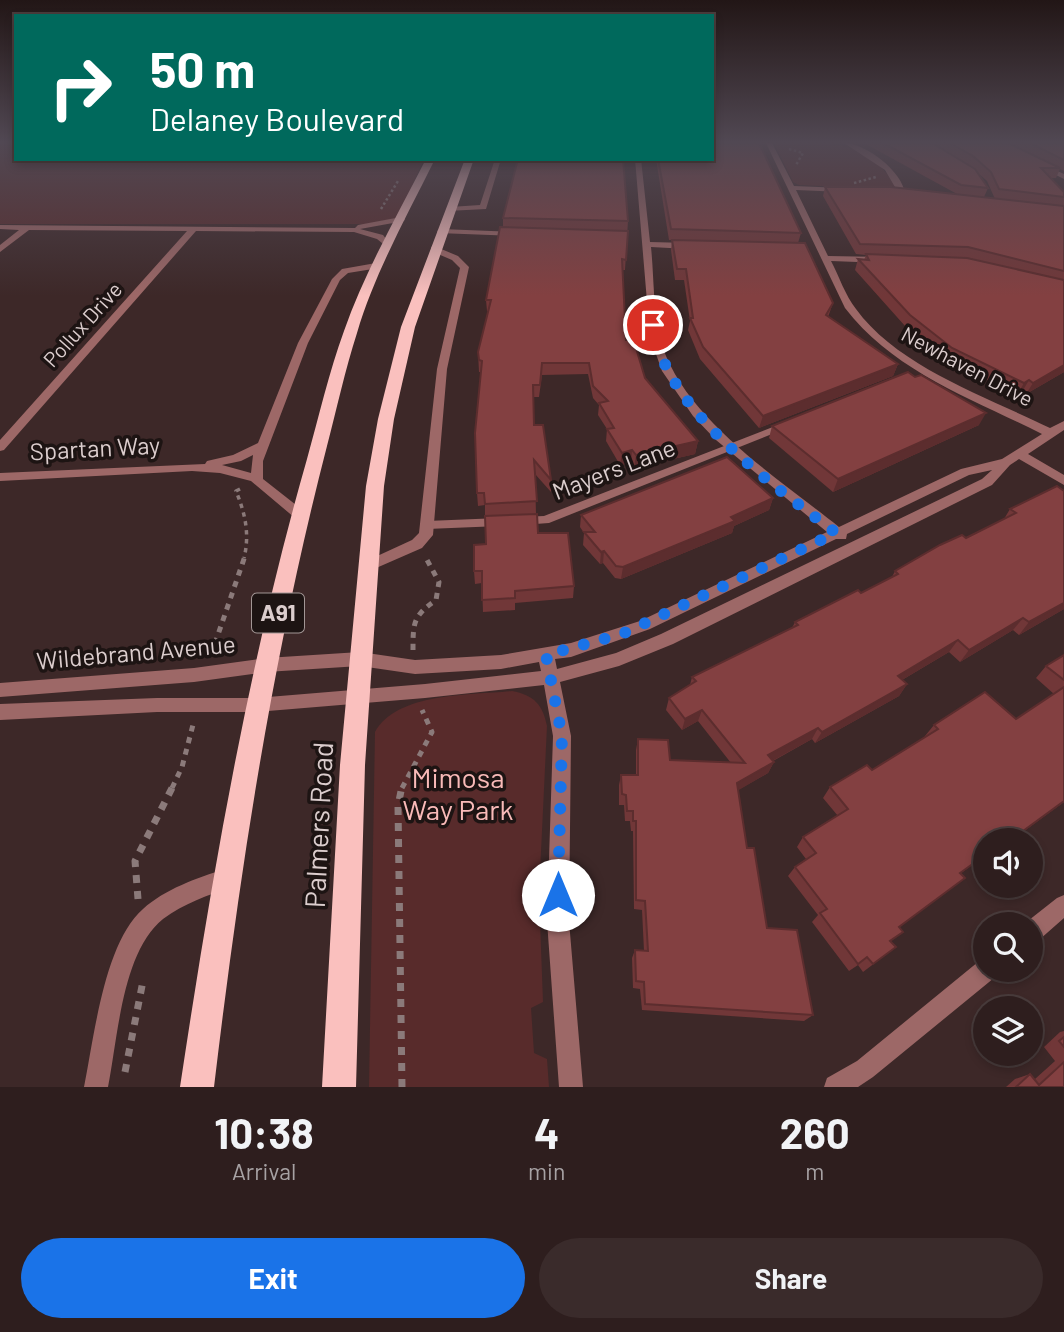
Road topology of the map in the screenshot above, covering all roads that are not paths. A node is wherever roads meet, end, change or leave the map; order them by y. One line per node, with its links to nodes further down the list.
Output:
1 (414, 194): 7 (highway, A91)
2 (456, 194): 6 (highway, Palmers Road)
3 (488, 194): 6 (street)
4 (640, 194): 14 (street)
5 (794, 194): 19 (street, Newhaven Drive)
6 (450, 209): 13 (highway, Palmers Road)
7 (401, 219): 11 (street); 15 (highway, A91)
8 (0, 227): 9 (street)
9 (27, 227): 10 (street); 17 (street)
10 (194, 228): 11 (street); 27 (street, Pollux Drive)
11 (325, 229): 15 (street)
12 (532, 234): 13 (street)
13 (438, 240): 35 (street); 38 (highway, Palmers Road)
14 (643, 240): 16 (street); 28 (street)
15 (387, 245): 21 (highway, A91)
16 (696, 246)
17 (0, 248)
18 (806, 249): 19 (street)
19 (824, 254): 20 (street); 22 (street, Newhaven Drive)
20 (895, 260)
21 (376, 266): 26 (street); 34 (highway, A91)
22 (925, 369): 23 (lane); 25 (street, Newhaven Drive)
23 (913, 376)
24 (800, 420): 28 (lane, Mayers Lane)
25 (1061, 428): 29 (street)
26 (263, 445): 30 (street, Spartan Way); 32 (street)
27 (0, 447)
28 (731, 447): 35 (lane, Mayers Lane); 36 (street)
29 (1012, 458): 33 (street); 36 (street, Wildebrand Avenue); 37 (street, Wildebrand Avenue)
30 (192, 467): 31 (street, Spartan Way); 32 (street, Spartan Way)
31 (0, 477)
32 (255, 478): 34 (street)
33 (1064, 481)
34 (300, 515): 41 (highway, A91)
35 (427, 525): 38 (street)
36 (836, 533): 37 (street); 39 (street, Wildebrand Avenue)
37 (856, 547): 42 (street, Wildebrand Avenue)
38 (367, 567): 40 (highway, Palmers Road)
39 (546, 655): 40 (street, Wildebrand Avenue); 42 (street)
40 (360, 659): 41 (street, Wildebrand Avenue); 45 (highway, Palmers Road)
41 (265, 665): 43 (street, Wildebrand Avenue); 46 (highway, A91)
42 (552, 677): 45 (street, Wildebrand Avenue); 56 (street)
43 (81, 685): 44 (street, Wildebrand Avenue); 47 (street)
44 (0, 690)
45 (356, 697): 46 (street, Wildebrand Avenue); 55 (highway, Palmers Road)
46 (256, 705): 47 (street, Wildebrand Avenue); 49 (highway, A91)
47 (71, 708): 48 (street, Wildebrand Avenue)
48 (0, 712)
49 (225, 879): 53 (street); 54 (highway, A91)
50 (1064, 905): 51 (street)
51 (1043, 922)
52 (973, 981): 57 (street)
53 (96, 1087)
54 (197, 1087)
55 (340, 1087)
56 (571, 1087)
57 (836, 1087)

